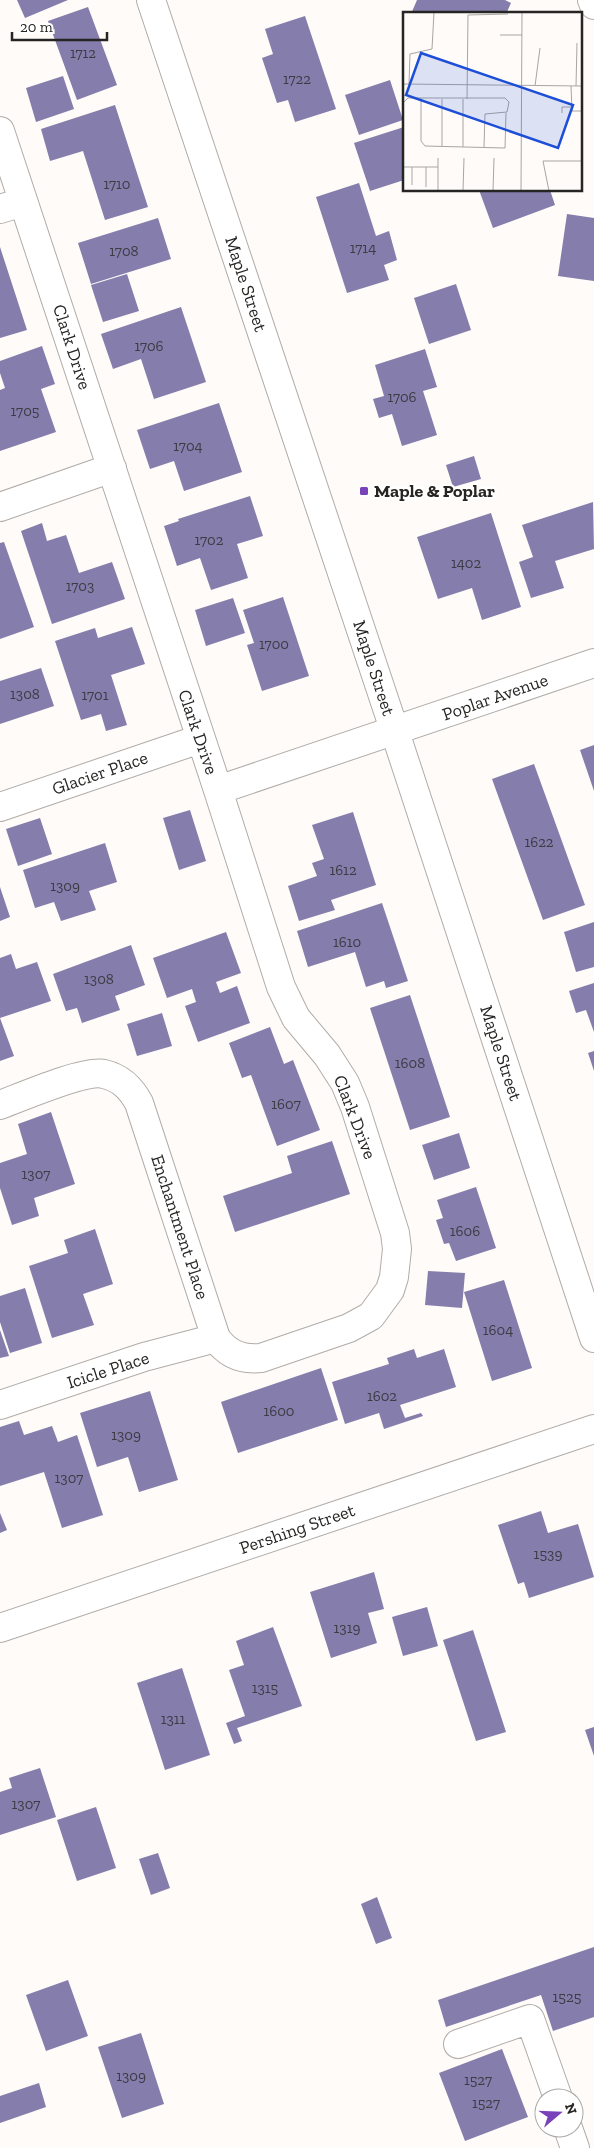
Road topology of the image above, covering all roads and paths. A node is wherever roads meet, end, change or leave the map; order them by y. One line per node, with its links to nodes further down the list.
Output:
1 (151, 0): 9 (street, Maple Street)
2 (592, 0): 3 (street)
3 (594, 5)
4 (0, 131): 5 (street, Clark Drive)
5 (12, 206): 6 (street, Clark Drive)
6 (112, 468): 7 (street); 10 (street, Clark Drive)
7 (0, 507)
8 (594, 663): 9 (street, Poplar Avenue)
9 (395, 732): 11 (street); 15 (street, Maple Street)
10 (200, 740): 11 (street, Clark Drive); 12 (street, Glacier Place)
11 (218, 790): 14 (street, Clark Drive)
12 (0, 807)
13 (0, 1105): 14 (street, Enchantment Place)
14 (216, 1338): 16 (street, Icicle Place)
15 (594, 1338)
16 (0, 1405)
17 (594, 1429): 18 (street, Pershing Street)
18 (0, 1628)
19 (458, 2044): 20 (street)
20 (554, 2088)
21 (594, 2144): 22 (street)
22 (580, 2148)

